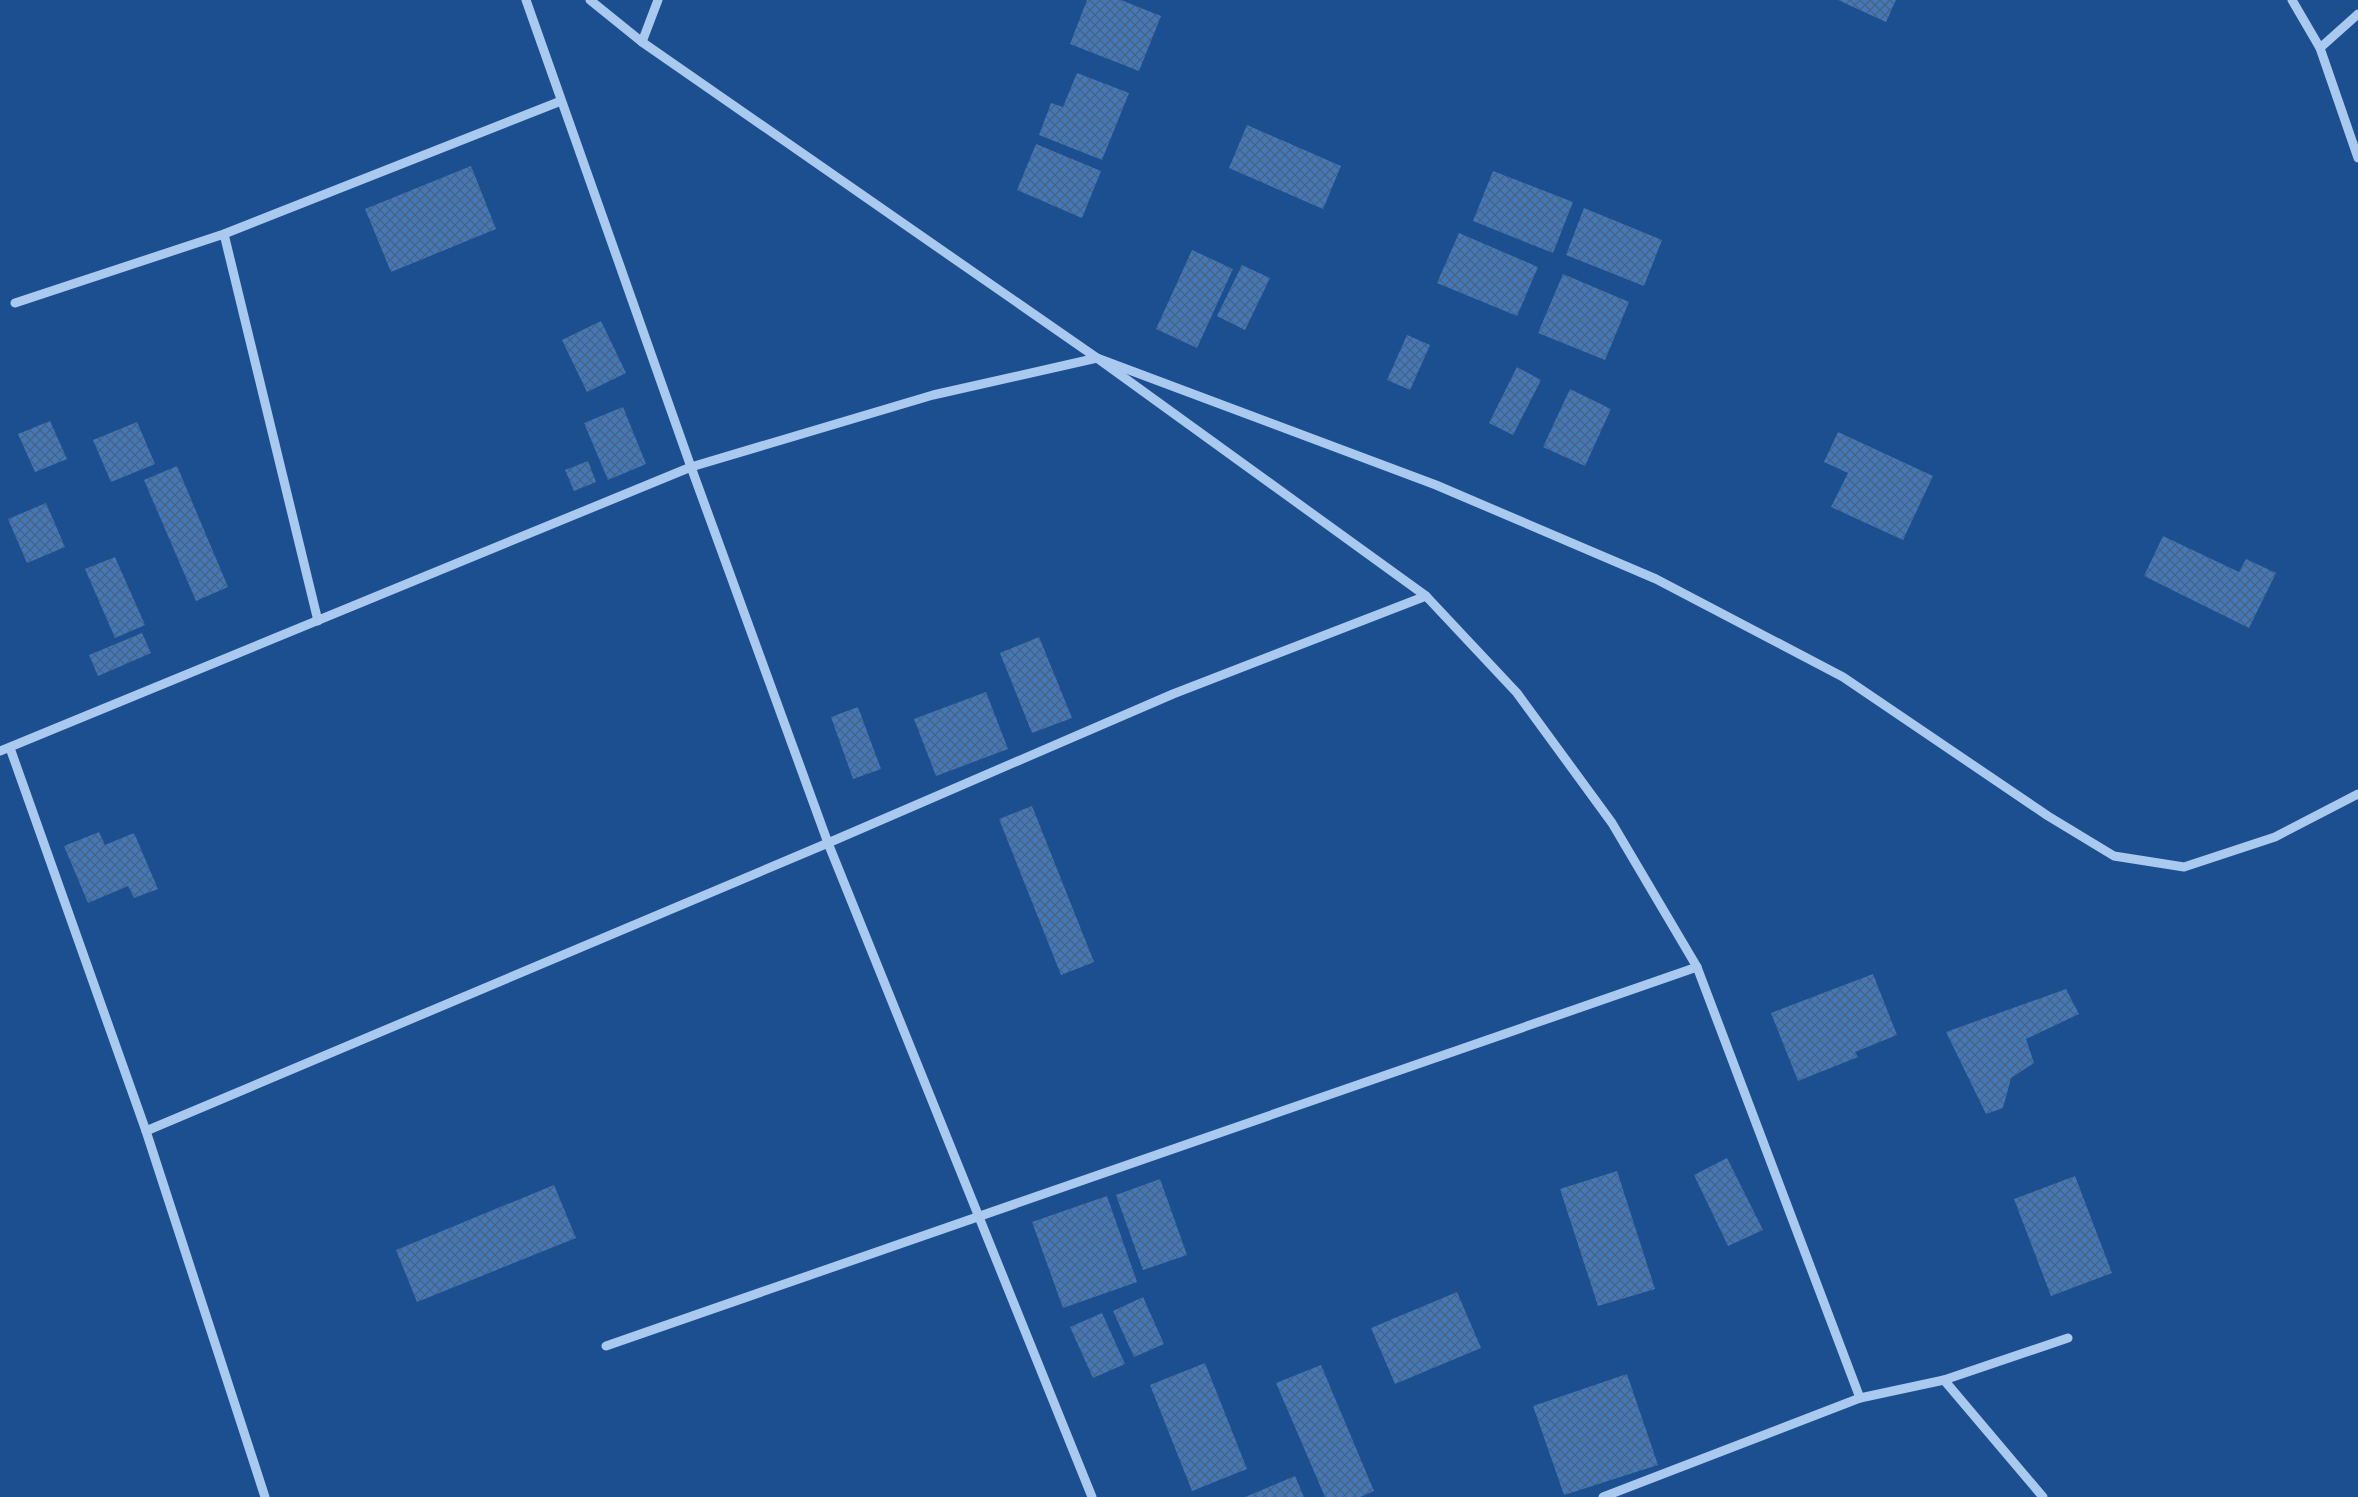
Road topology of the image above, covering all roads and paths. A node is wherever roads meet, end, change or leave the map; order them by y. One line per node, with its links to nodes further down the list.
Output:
1 (526, 0): 8 (street)
2 (590, 0): 6 (street)
3 (658, 0): 6 (street)
4 (2292, 0): 7 (street)
5 (2358, 14): 7 (street)
6 (642, 42): 12 (street)
7 (2320, 48): 9 (street)
8 (561, 101): 10 (street); 13 (street)
9 (2358, 158)
10 (224, 234): 11 (street); 15 (street)
11 (15, 303)
12 (1097, 358): 13 (street); 14 (street); 18 (street)
13 (691, 468): 15 (street); 19 (street)
14 (1426, 596): 19 (street); 20 (street)
15 (318, 621): 16 (street)
16 (10, 748): 17 (street); 21 (street)
17 (0, 751)
18 (2358, 794)
19 (828, 843): 21 (street); 22 (street)
20 (1698, 967): 22 (street); 26 (street)
21 (146, 1131): 27 (street)
22 (979, 1216): 24 (street); 28 (street)
23 (2068, 1338): 25 (street)
24 (606, 1346)
25 (1944, 1380): 26 (street); 30 (street)
26 (1860, 1398): 29 (street)
27 (265, 1497)
28 (1092, 1497)
29 (1603, 1497)
30 (2044, 1497)

